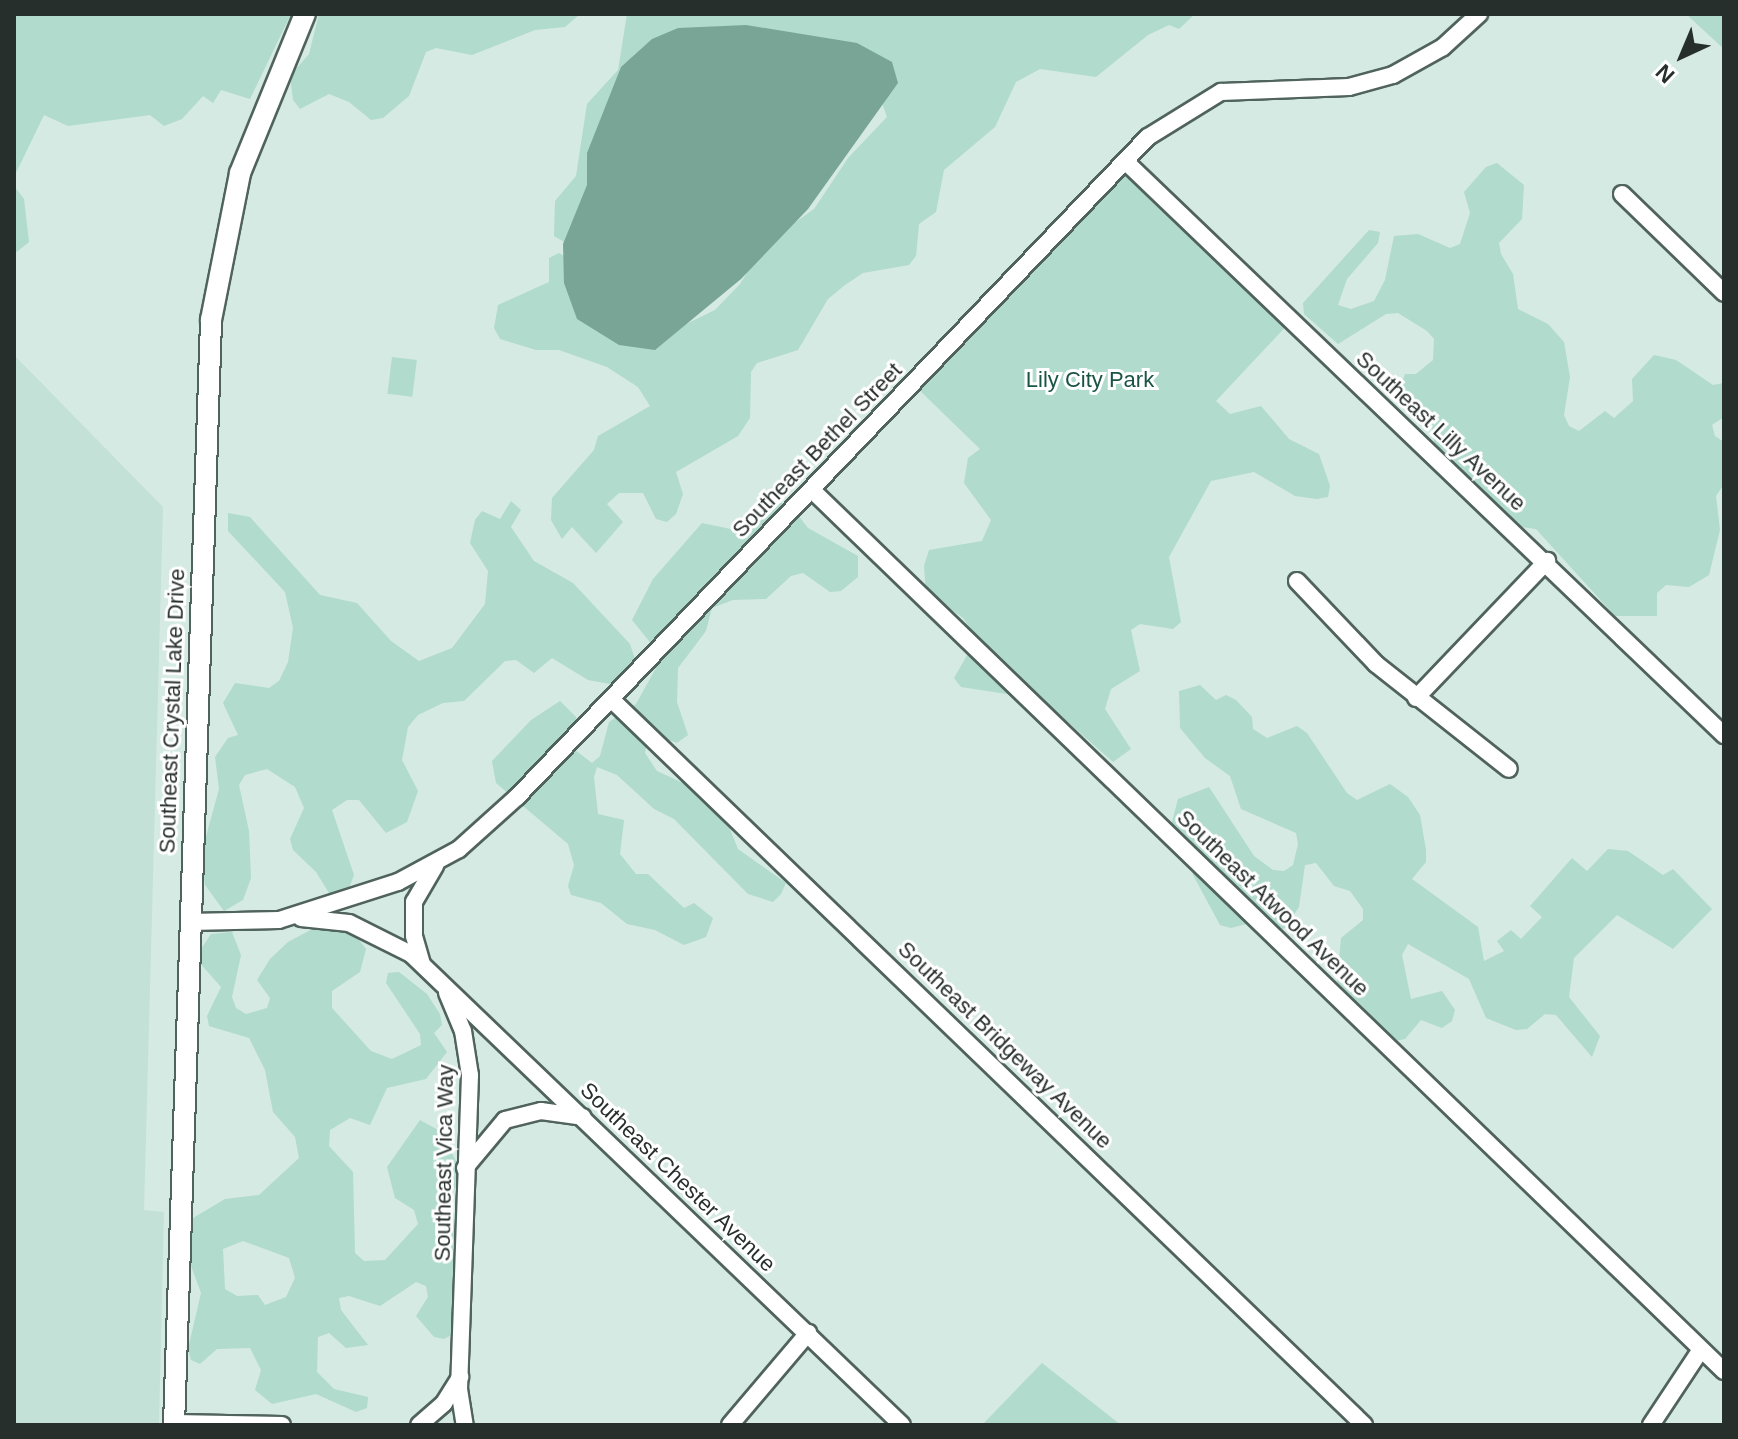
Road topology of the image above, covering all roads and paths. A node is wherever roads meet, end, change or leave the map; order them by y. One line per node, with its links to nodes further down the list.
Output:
1 (305, 14): 15 (street, Southeast Crystal Lake Drive)
2 (1479, 14): 3 (street, Southeast Bethel Street)
3 (1125, 161): 6 (street, Southeast Bethel Street); 7 (street, Southeast Lilly Avenue)
4 (1622, 194): 5 (street)
5 (1724, 293)
6 (812, 490): 10 (street, Southeast Bethel Street); 20 (street, Southeast Atwood Avenue)
7 (1547, 561): 9 (street); 11 (street, Southeast Lilly Avenue)
8 (1297, 581): 9 (street)
9 (1416, 698): 12 (street)
10 (611, 699): 13 (street, Southeast Bethel Street); 29 (street, Southeast Bridgeway Avenue)
11 (1724, 735)
12 (1509, 769)
13 (436, 864): 14 (street, Southeast Bethel Street); 16 (street)
14 (279, 920): 15 (street, Southeast Bethel Street); 16 (street, Southeast Chester Avenue)
15 (190, 922): 23 (street, Southeast Crystal Lake Drive)
16 (421, 963): 17 (street, Southeast Chester Avenue); 18 (street, Southeast Vica Way)
17 (583, 1117): 18 (street); 19 (street, Southeast Chester Avenue)
18 (464, 1170): 22 (street, Southeast Vica Way)
19 (808, 1333): 27 (street); 28 (street, Southeast Chester Avenue)
20 (1700, 1351): 21 (street, Southeast Atwood Avenue); 30 (street)
21 (1724, 1371)
22 (461, 1376): 25 (street); 26 (street, Southeast Vica Way)
23 (174, 1424): 24 (street)
24 (282, 1425)
25 (419, 1425)
26 (465, 1425)
27 (730, 1425)
28 (902, 1425)
29 (1364, 1425)
30 (1651, 1425)

